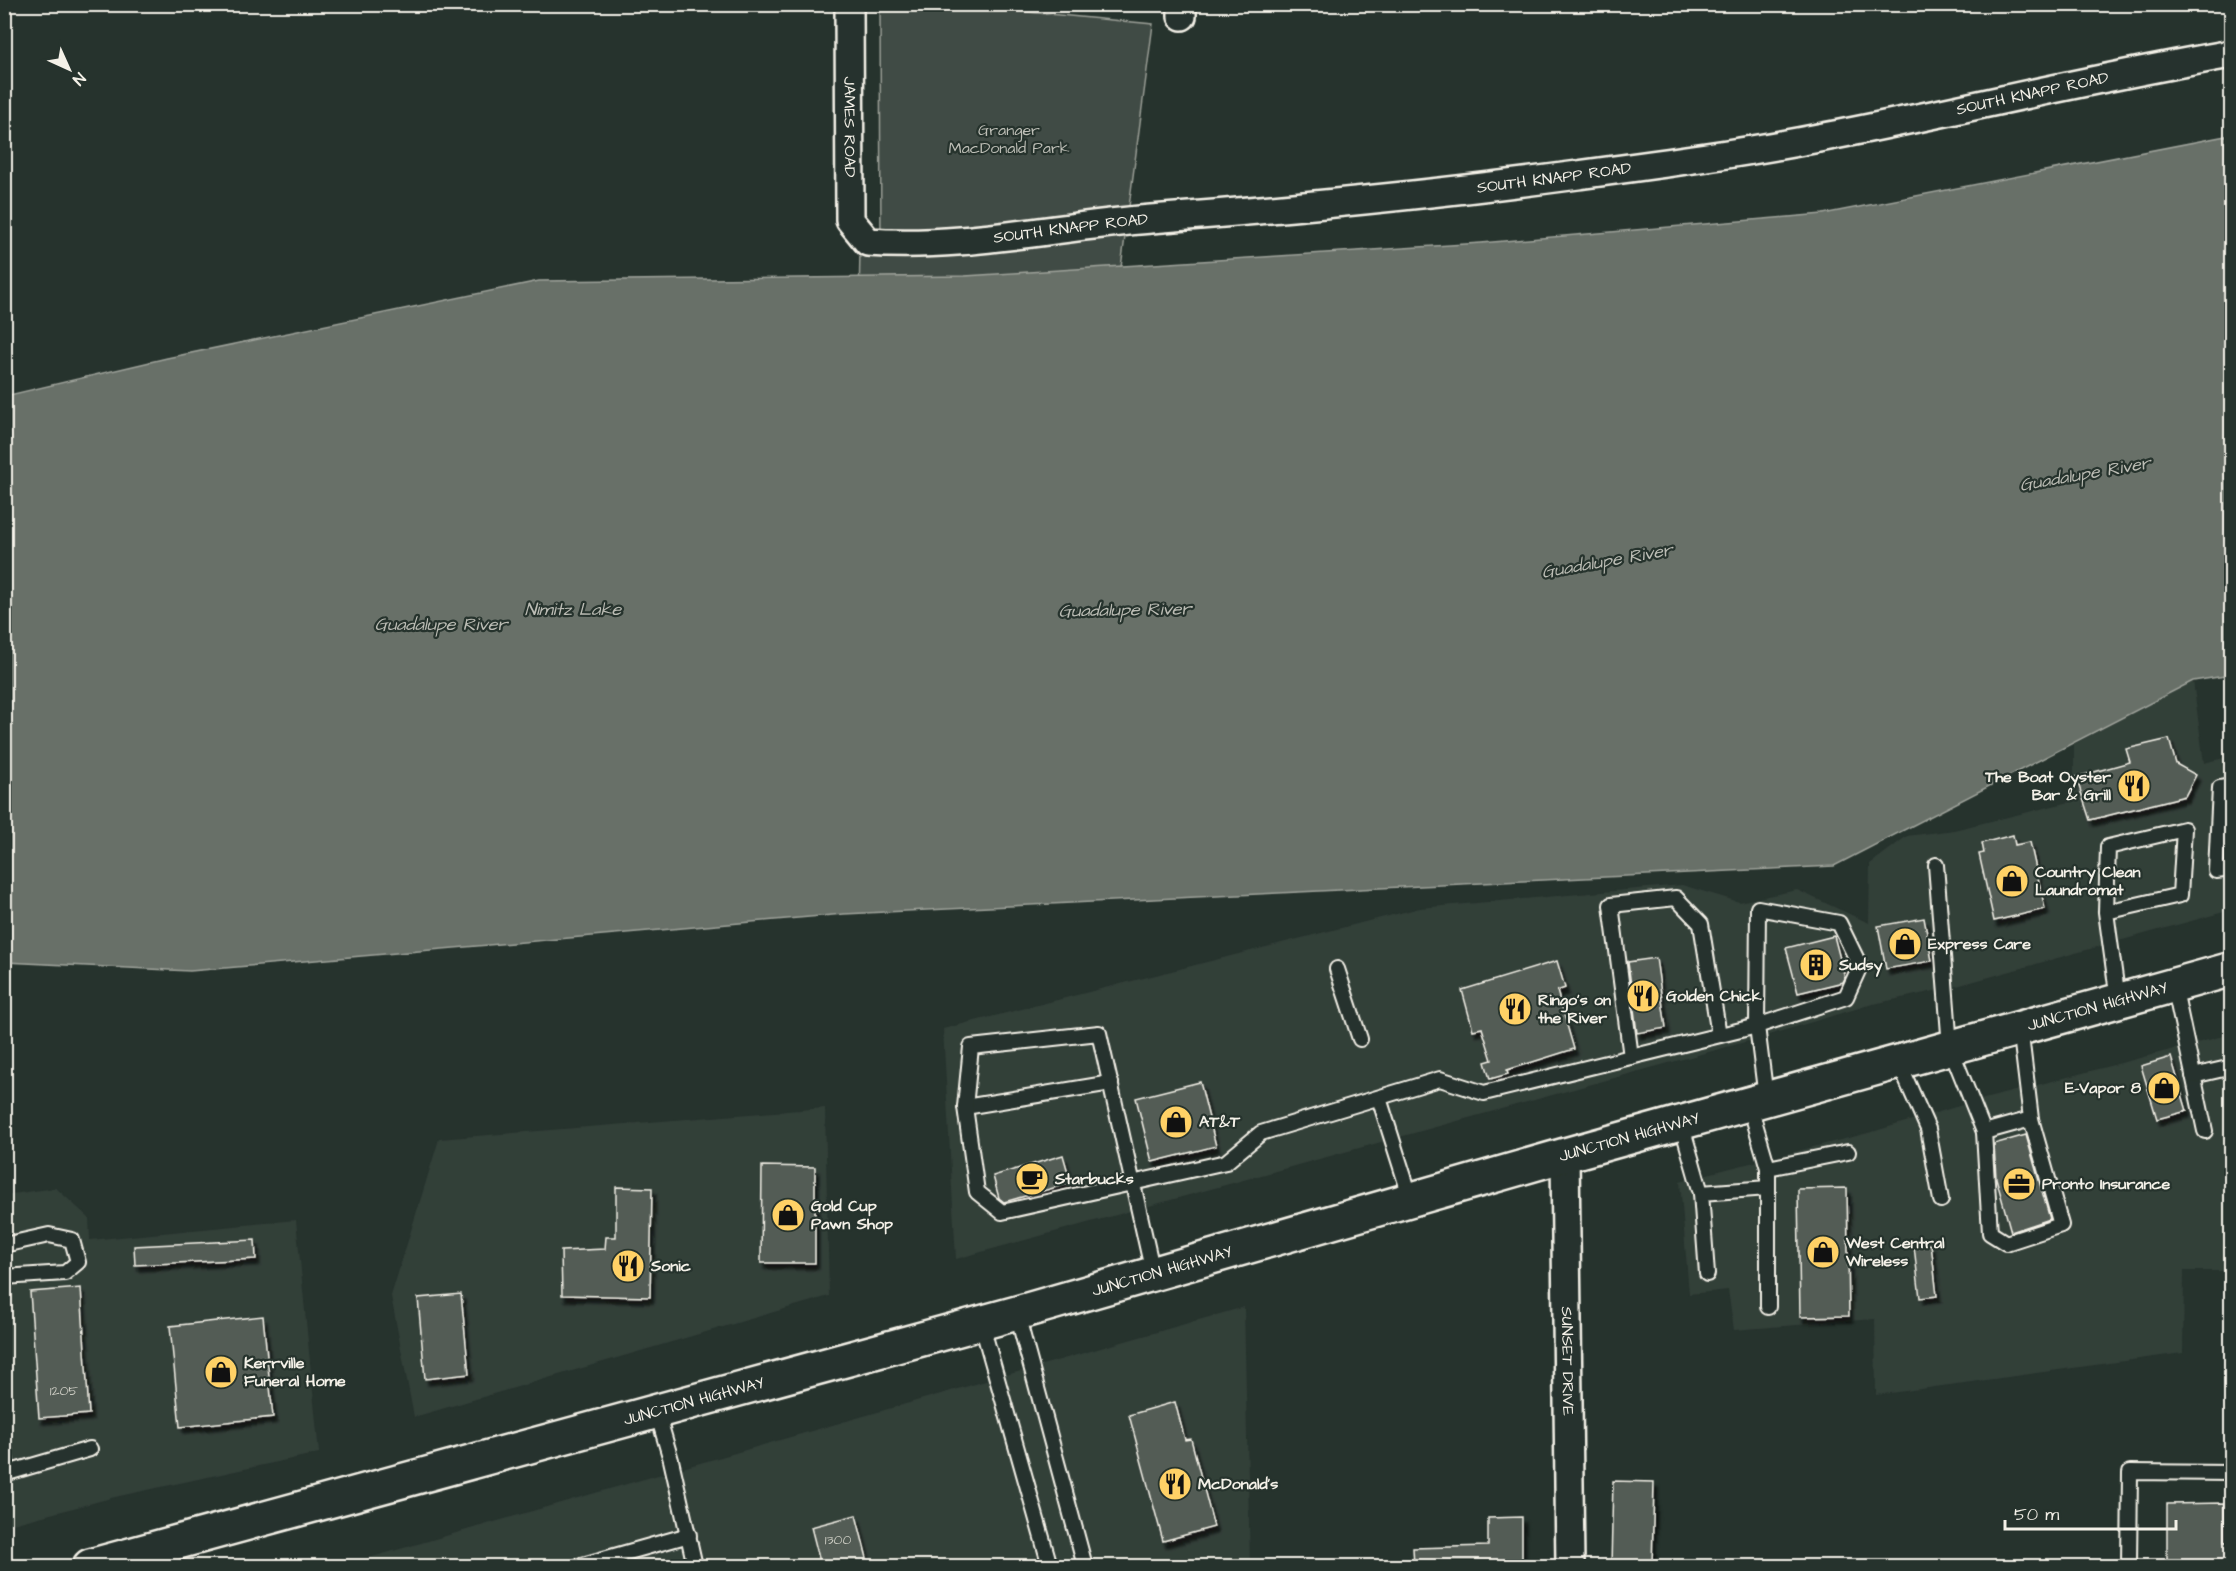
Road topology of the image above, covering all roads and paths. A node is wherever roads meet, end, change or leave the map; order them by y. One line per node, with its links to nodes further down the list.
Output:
1 (849, 4): 3 (street, JAMES ROAD)
2 (2232, 54): 3 (street, SOUTH KNAPP ROAD)
3 (868, 242)
4 (2232, 786): 6 (lane)
5 (1936, 865): 16 (lane)
6 (2232, 869)
7 (2106, 912): 7 (lane); 11 (lane)
8 (1337, 969): 15 (lane)
9 (2232, 969): 10 (main road, JUNCTION HIGHWAY)
10 (2174, 985): 11 (main road, JUNCTION HIGHWAY); 20 (lane)
11 (2118, 1000): 13 (main road, JUNCTION HIGHWAY)
12 (1758, 1026): 12 (lane); 14 (lane); 23 (lane)
13 (2020, 1027): 16 (main road, JUNCTION HIGHWAY); 25 (lane)
14 (1719, 1035): 17 (lane); 17 (lane)
15 (1360, 1039)
16 (1950, 1047): 18 (main road, JUNCTION HIGHWAY); 28 (lane)
17 (1630, 1057): 22 (lane)
18 (1898, 1061): 23 (main road, JUNCTION HIGHWAY); 36 (lane)
19 (2232, 1067): 20 (lane)
20 (2193, 1076): 27 (lane)
21 (1111, 1083): 24 (lane); 24 (lane); 32 (lane)
22 (1379, 1098): 32 (lane); 35 (lane)
23 (1757, 1101): 26 (main road, JUNCTION HIGHWAY); 31 (lane)
24 (965, 1107): 32 (lane)
25 (2031, 1119): 28 (lane); 28 (lane)
26 (1680, 1122): 30 (main road, JUNCTION HIGHWAY); 34 (lane)
27 (2205, 1131)
28 (1984, 1132)
29 (1848, 1152): 31 (lane)
30 (1565, 1155): 35 (main road, JUNCTION HIGHWAY); 55 (street, SUNSET DRIVE)
31 (1768, 1168): 33 (lane)
32 (1132, 1183): 38 (lane)
33 (1768, 1188): 34 (lane); 41 (lane)
34 (1701, 1193): 39 (lane)
35 (1411, 1199): 38 (main road, JUNCTION HIGHWAY)
36 (1941, 1200)
37 (4, 1245): 40 (lane)
38 (1153, 1273): 42 (main road, JUNCTION HIGHWAY)
39 (1707, 1274)
40 (4, 1277)
41 (1768, 1307)
42 (1017, 1313): 43 (main road, JUNCTION HIGHWAY); 54 (lane)
43 (981, 1322): 44 (main road, JUNCTION HIGHWAY); 53 (lane)
44 (657, 1412): 49 (lane); 50 (main road, JUNCTION HIGHWAY)
45 (4, 1448): 47 (lane)
46 (90, 1449): 47 (lane)
47 (5, 1473)
48 (2232, 1473): 56 (lane)
49 (689, 1535): 51 (lane); 52 (lane)
50 (90, 1566)
51 (579, 1566)
52 (695, 1566)
53 (1050, 1566)
54 (1085, 1566)
55 (1570, 1566)
56 (2129, 1566)

